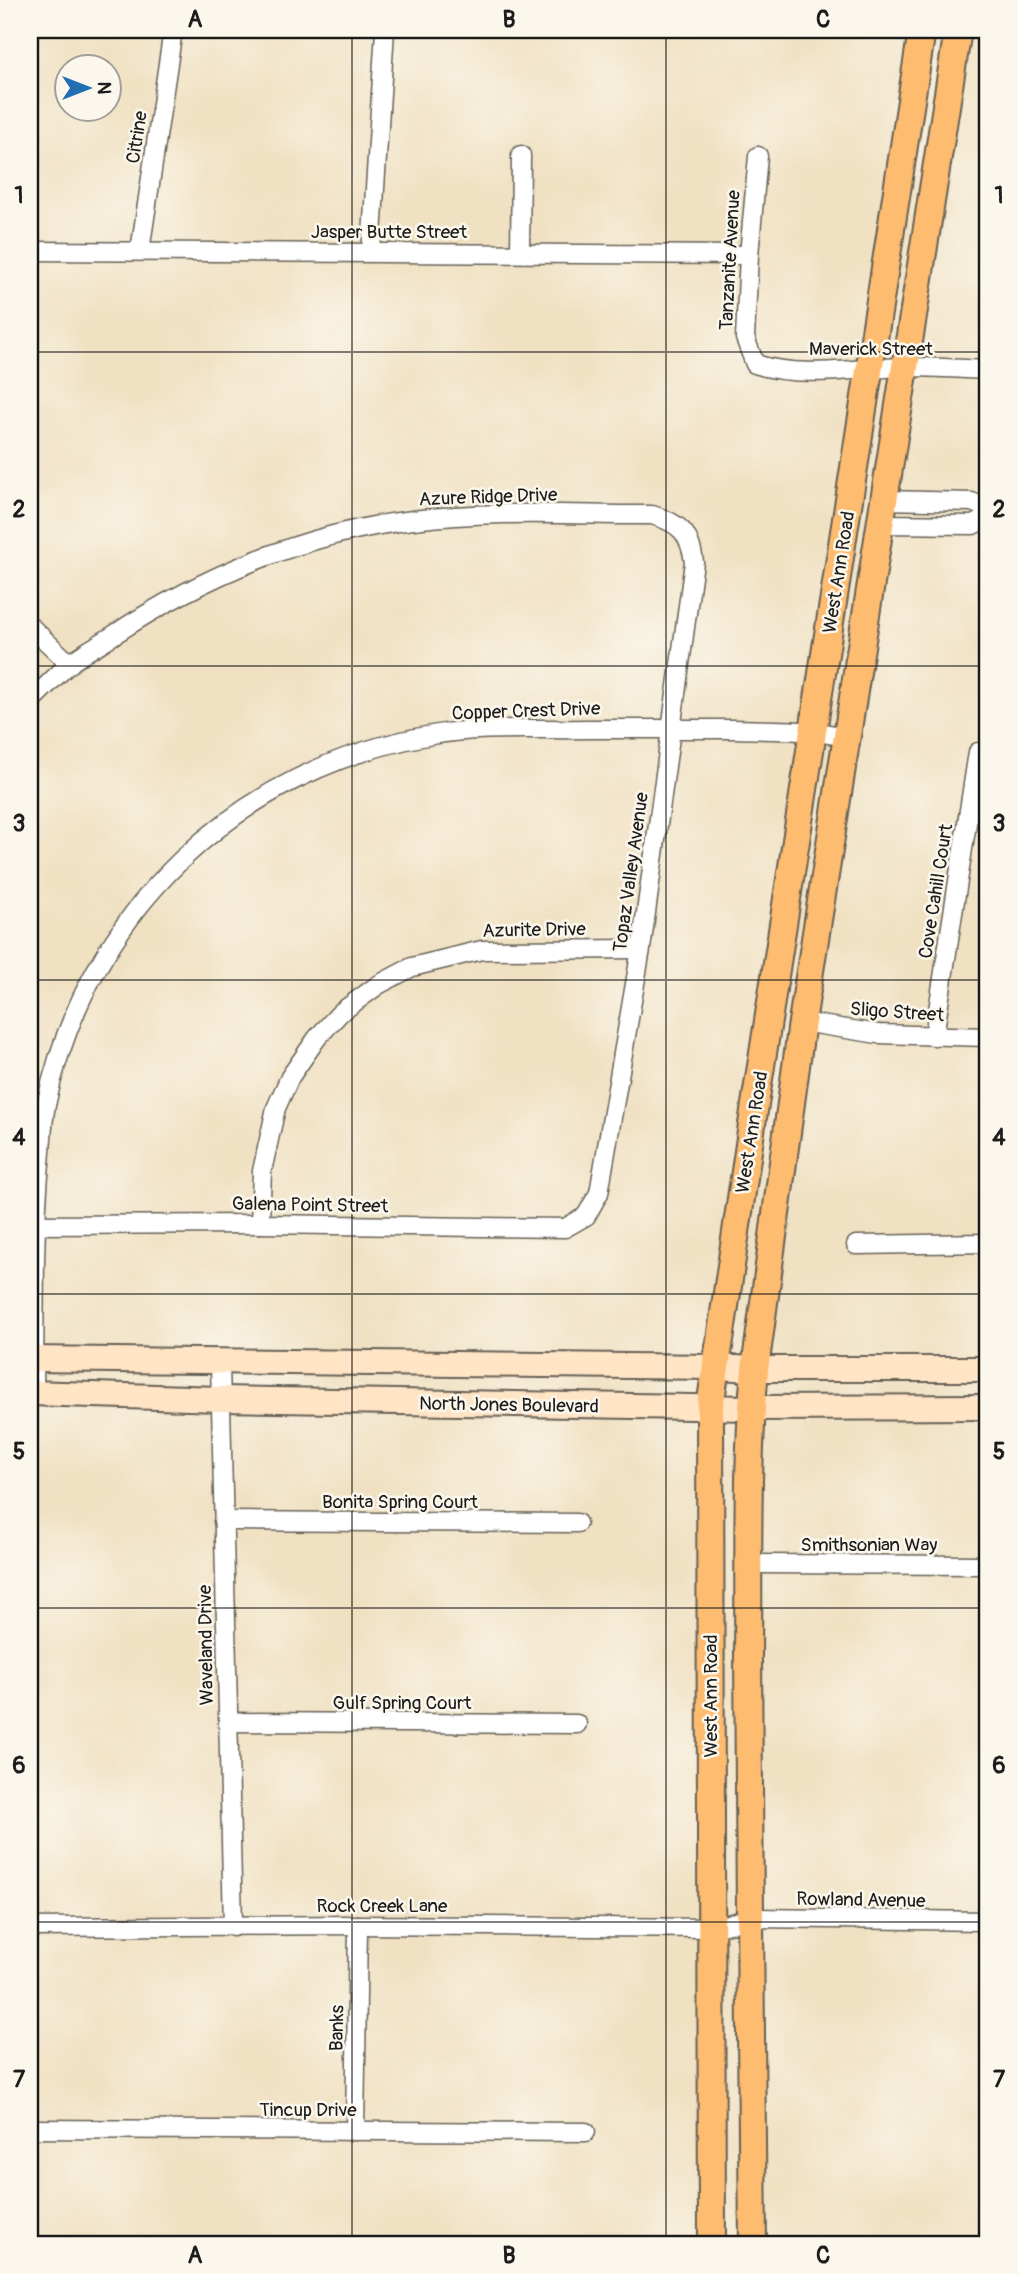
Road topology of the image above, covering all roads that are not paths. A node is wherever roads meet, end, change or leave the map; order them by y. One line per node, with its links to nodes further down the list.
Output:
1 (173, 30): 8 (street, Citrine)
2 (385, 30): 9 (street)
3 (922, 30): 15 (main road, West Ann Road)
4 (958, 30): 13 (main road, West Ann Road)
5 (521, 155): 10 (street)
6 (758, 156): 11 (street, Tanzanite Avenue)
7 (30, 251): 8 (street, Jasper Butte Street)
8 (140, 251): 9 (street, Jasper Butte Street)
9 (371, 252): 10 (street, Jasper Butte Street)
10 (520, 253): 11 (street, Jasper Butte Street)
11 (749, 255): 12 (street, Tanzanite Avenue)
12 (755, 364): 15 (street, Maverick Street)
13 (905, 367): 14 (street, Maverick Street); 15 (street, Maverick Street); 17 (main road, West Ann Road)
14 (988, 370)
15 (869, 371): 24 (main road, West Ann Road)
16 (988, 509): 17 (street)
17 (882, 512): 18 (street); 25 (main road, West Ann Road)
18 (988, 517)
19 (684, 531): 21 (street, Azure Ridge Drive); 23 (street, Topaz Valley Avenue)
20 (30, 626): 21 (street)
21 (70, 664): 22 (street, Azure Ridge Drive)
22 (30, 702)
23 (670, 729): 24 (street, Copper Crest Drive); 28 (street, Topaz Valley Avenue); 33 (street, Copper Crest Drive)
24 (813, 730): 25 (street, Copper Crest Drive); 27 (main road, West Ann Road)
25 (847, 737): 29 (main road, West Ann Road)
26 (978, 752): 30 (street, Cove Cahill Court)
27 (784, 916): 29 (main road); 39 (main road, West Ann Road)
28 (641, 948): 32 (street, Topaz Valley Avenue); 34 (street, Azurite Drive)
29 (802, 1022): 30 (street, Sligo Street); 40 (main road, West Ann Road)
30 (934, 1036): 31 (street, Sligo Street)
31 (988, 1037)
32 (586, 1216): 34 (street, Galena Point Street)
33 (32, 1224): 34 (street, Galena Point Street); 37 (street, Copper Crest Drive)
34 (260, 1224)
35 (988, 1243): 36 (street)
36 (856, 1245)
37 (32, 1359): 38 (main road, North Jones Boulevard); 42 (street, Copper Crest Drive)
38 (220, 1362): 39 (main road, North Jones Boulevard); 43 (street, Waveland Drive)
39 (715, 1367): 40 (main road, North Jones Boulevard); 44 (main road, West Ann Road)
40 (755, 1369): 41 (main road, North Jones Boulevard); 46 (main road, West Ann Road)
41 (988, 1369)
42 (32, 1393): 43 (main road, North Jones Boulevard)
43 (220, 1399): 44 (main road, North Jones Boulevard); 47 (street, Waveland Drive)
44 (710, 1407): 46 (main road, North Jones Boulevard); 54 (main road, West Ann Road)
45 (988, 1407): 46 (main road, North Jones Boulevard)
46 (751, 1408): 49 (main road, West Ann Road)
47 (223, 1521): 48 (street, Bonita Spring Court); 51 (street, Waveland Drive)
48 (577, 1524)
49 (749, 1564): 50 (street, Smithsonian Way); 54 (main road, West Ann Road)
50 (988, 1565)
51 (228, 1722): 52 (street, Gulf Spring Court); 57 (street, Waveland Drive)
52 (577, 1724)
53 (988, 1921): 54 (street, Rowland Avenue)
54 (732, 1922): 55 (street, Rock Creek Lane); 61 (main road, West Ann Road); 62 (main road, West Ann Road)
55 (358, 1925): 57 (street, Rock Creek Lane); 59 (street, Banks)
56 (30, 1927): 57 (street, Rock Creek Lane)
57 (233, 1927)
58 (30, 2129): 59 (street, Tincup Drive)
59 (355, 2131): 60 (street, Tincup Drive)
60 (586, 2132)
61 (712, 2244)
62 (753, 2244)

